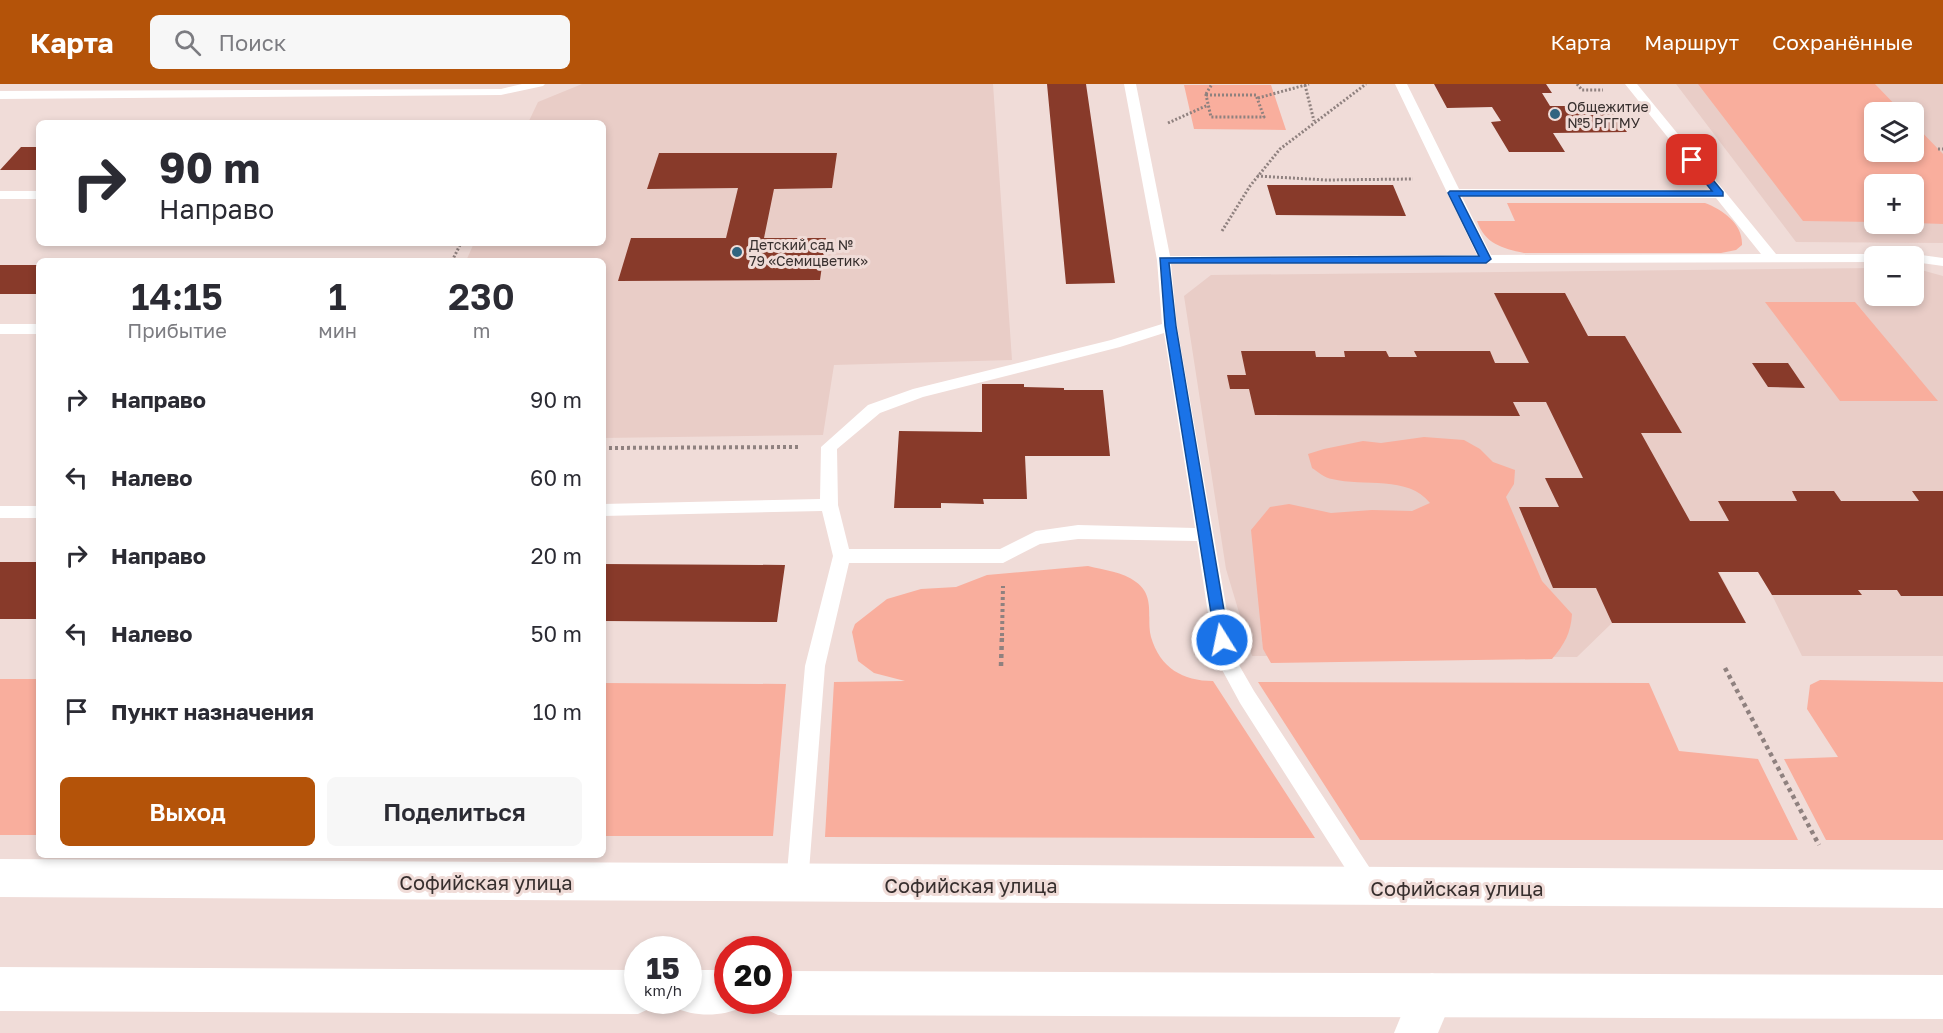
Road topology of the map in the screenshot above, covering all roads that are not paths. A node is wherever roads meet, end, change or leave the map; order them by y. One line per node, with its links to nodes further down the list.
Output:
1 (539, 84): 5 (lane)
2 (1130, 84): 14 (lane)
3 (1401, 84): 6 (lane)
4 (1631, 84): 7 (lane)
5 (0, 94)
6 (1453, 193): 7 (lane); 12 (lane)
7 (1720, 194): 10 (lane)
8 (0, 195): 9 (lane)
9 (36, 195)
10 (1771, 257): 11 (lane); 12 (lane)
11 (1864, 258)
12 (1486, 259): 14 (lane)
13 (1924, 259): 15 (lane)
14 (1164, 260): 16 (lane)
15 (1943, 262)
16 (1170, 326): 19 (lane); 23 (lane)
17 (0, 329): 18 (lane)
18 (36, 329)
19 (829, 506): 20 (lane); 24 (lane)
20 (606, 510)
21 (0, 512): 22 (lane)
22 (36, 512)
23 (1203, 535): 24 (lane); 27 (lane)
24 (842, 556): 26 (lane)
25 (0, 878): 26 (main road, Софийская улица)
26 (797, 884): 27 (main road, Софийская улица)
27 (1370, 887): 28 (main road, Софийская улица)
28 (1943, 889)
29 (0, 989): 30 (main road)
30 (624, 992)
31 (792, 993): 33 (main road)
32 (1943, 997): 33 (main road)
33 (1424, 1014)

